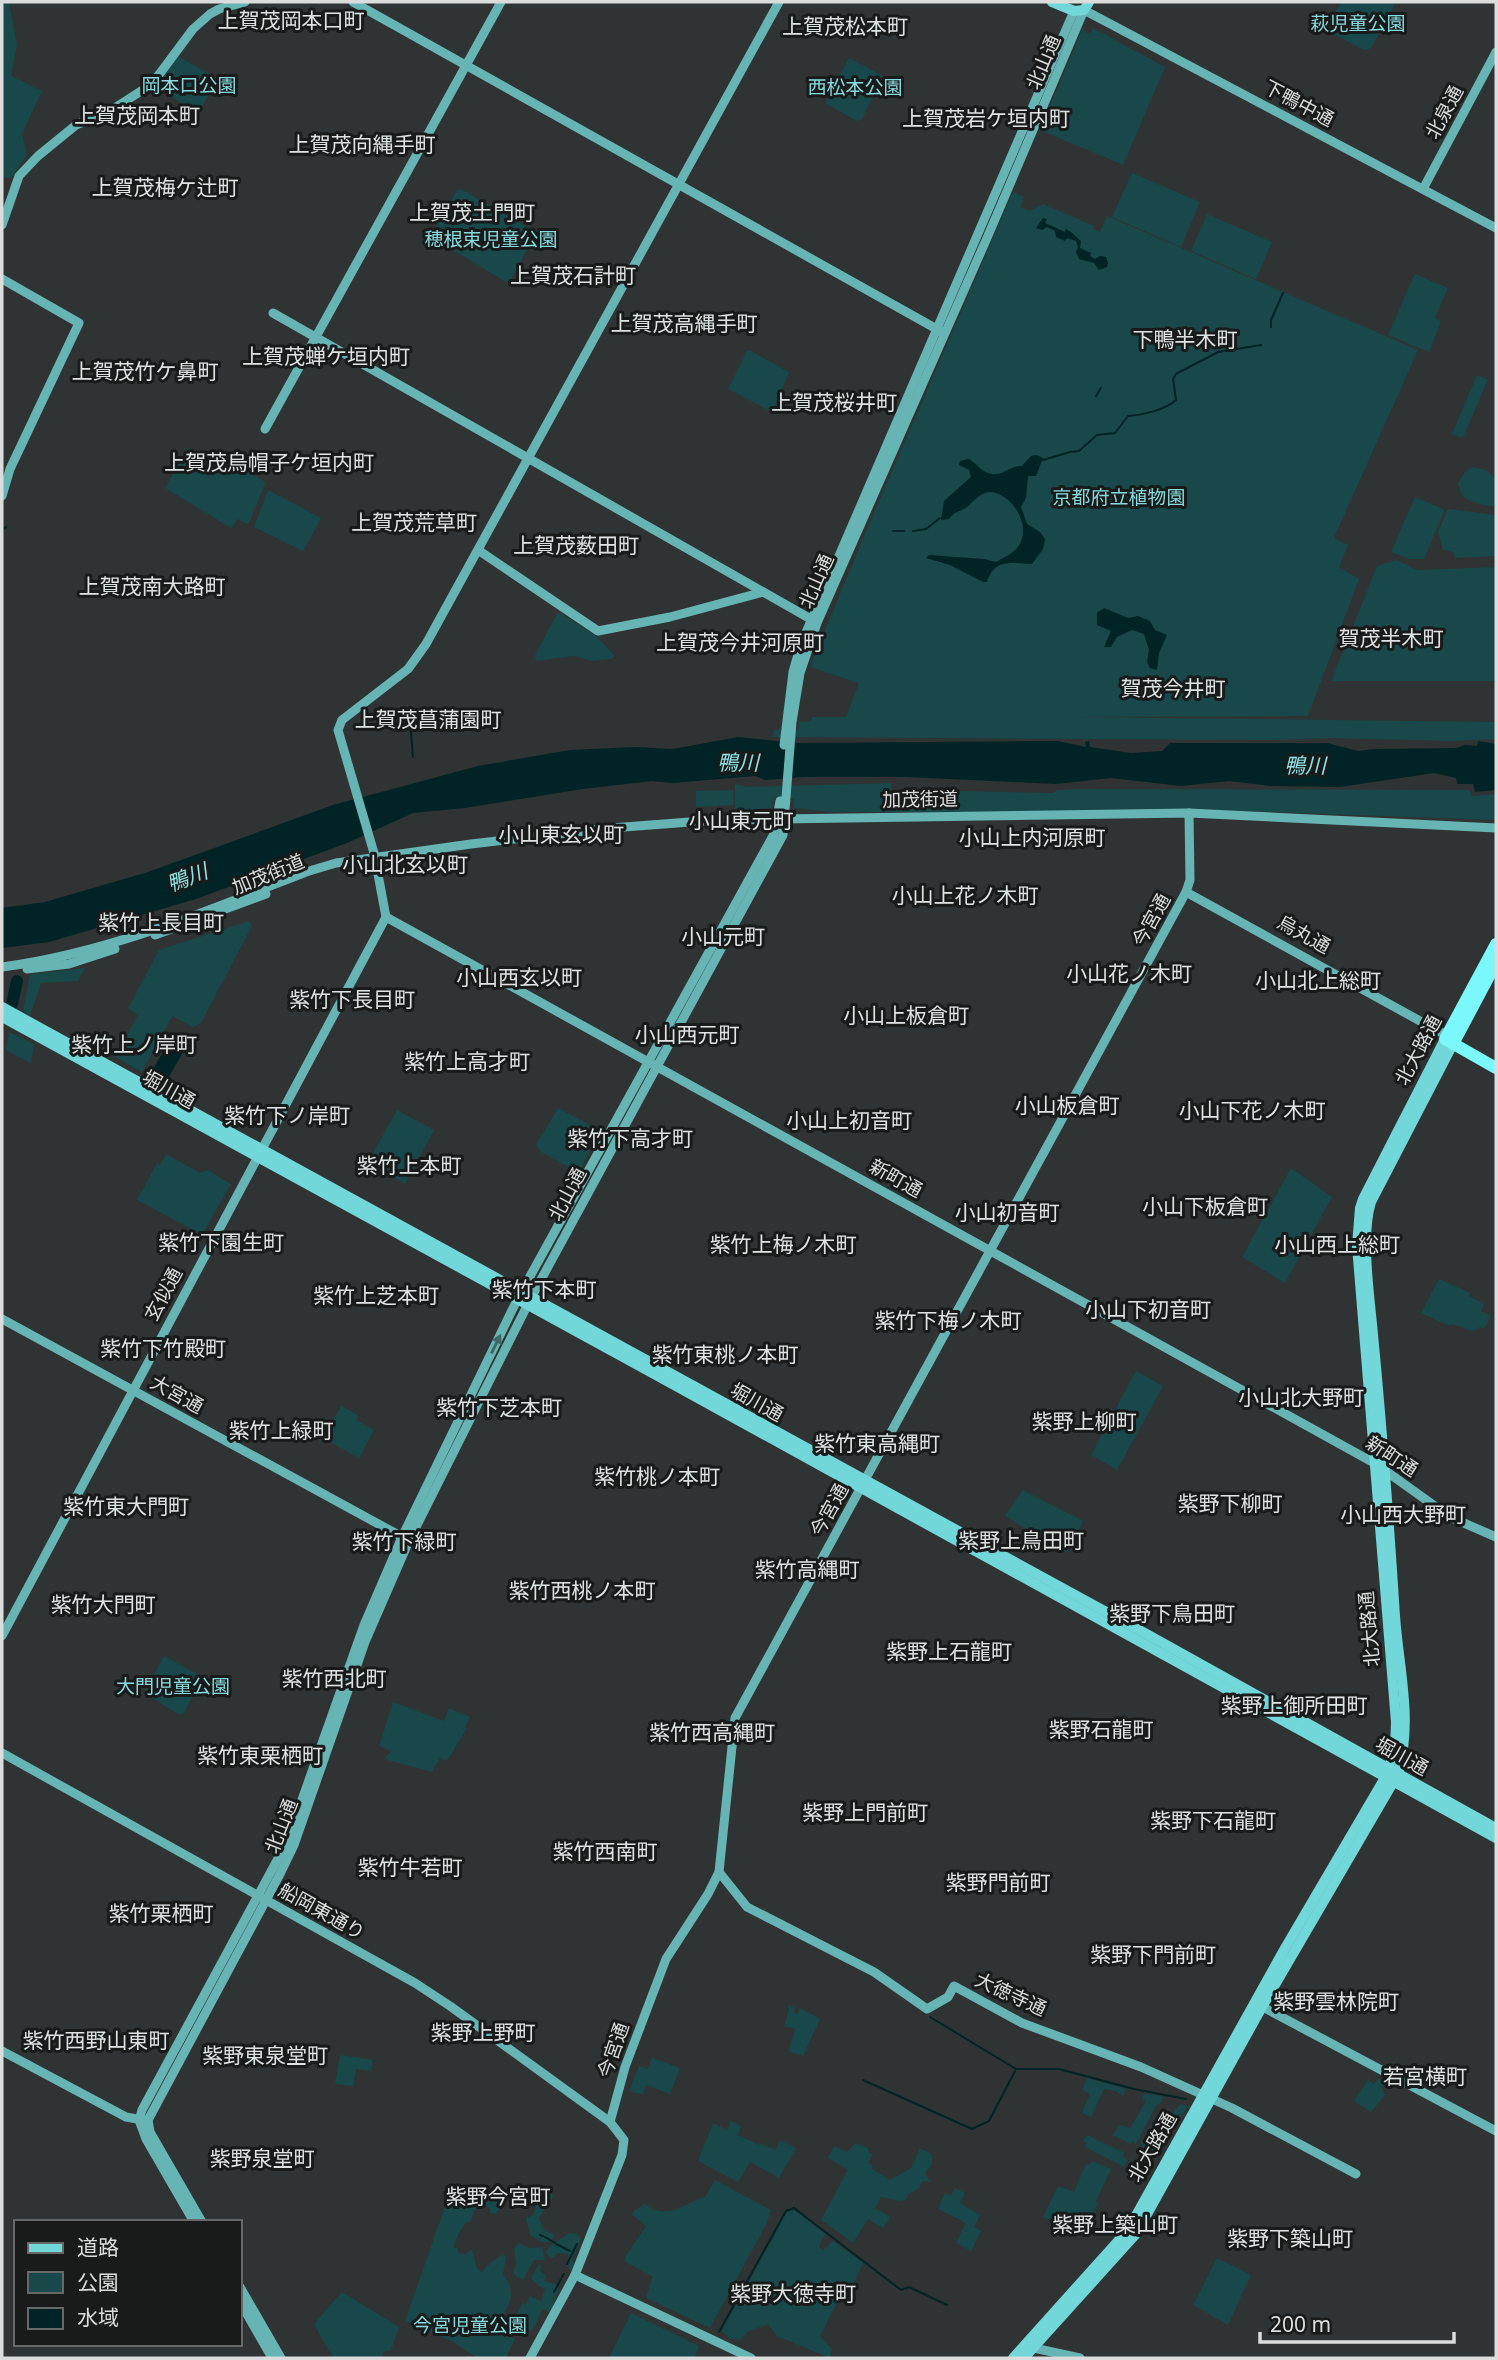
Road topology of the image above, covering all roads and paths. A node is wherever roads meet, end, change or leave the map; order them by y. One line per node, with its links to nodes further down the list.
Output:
1 (245, 2): 11 (street)
2 (353, 2): 8 (street)
3 (501, 2): 8 (street)
4 (779, 2): 9 (street)
5 (1052, 2): 6 (main road)
6 (1082, 6): 10 (street, 下鴨中通); 15 (street, 北山通)
7 (1496, 52): 10 (street, 北泉通)
8 (466, 65): 9 (street); 16 (street)
9 (678, 184): 15 (street); 18 (street)
10 (1423, 190): 12 (street, 下鴨中通)
11 (2, 225)
12 (1496, 228)
13 (2, 279): 19 (street)
14 (273, 313): 16 (street)
15 (940, 331): 22 (street, 北山通)
16 (316, 337): 17 (street); 18 (street)
17 (265, 429)
18 (528, 458): 20 (street); 21 (street)
19 (2, 496)
20 (478, 550): 21 (street); 26 (street)
21 (763, 592): 22 (street)
22 (814, 621): 24 (street, 北山通)
23 (1189, 813): 24 (street, 加茂街道); 25 (street, 加茂街道); 27 (street, 今宮通)
24 (781, 818): 26 (street, 加茂街道); 36 (street, 北山通)
25 (1496, 828)
26 (374, 856): 28 (street); 31 (street, 加茂街道)
27 (1186, 892): 34 (street, 烏丸通); 39 (street, 今宮通)
28 (386, 917): 36 (street, 新町通); 38 (street, 玄似通)
29 (1496, 944): 34 (highway, 北大路通)
30 (1496, 963): 34 (highway, 北大路通)
31 (2, 969)
32 (2, 1007): 38 (main road, 堀川通)
33 (2, 1017): 38 (main road, 堀川通)
34 (1449, 1037): 35 (highway, 烏丸通); 37 (highway, 烏丸通); 43 (main road, 北大路通); 44 (main road, 北大路通)
35 (1496, 1060)
36 (653, 1063): 39 (street, 新町通); 40 (street, 北山通)
37 (1496, 1068)
38 (259, 1153): 40 (main road, 堀川通); 42 (street, 玄似通)
39 (990, 1250): 43 (street, 新町通); 45 (street, 今宮通)
40 (524, 1299): 45 (main road, 堀川通); 47 (street, 北山通)
41 (2, 1319): 42 (street, 大宮通)
42 (132, 1389): 47 (street, 大宮通); 48 (street, 玄似通)
43 (1376, 1464): 44 (street, 新町通); 50 (main road, 北大路通)
44 (1386, 1471): 46 (street, 新町通); 50 (main road, 北大路通)
45 (862, 1484): 50 (main road, 堀川通); 53 (street, 今宮通)
46 (1496, 1537)
47 (405, 1539): 54 (street, 北山通)
48 (2, 1636)
49 (2, 1752): 54 (street, 船岡東通り)
50 (1391, 1775): 51 (main road, 堀川通); 52 (main road, 堀川通); 55 (main road, 北大路通)
51 (1496, 1828)
52 (1496, 1838)
53 (719, 1872): 57 (street, 大徳寺通); 59 (street, 今宮通)
54 (262, 1898): 58 (street, 北山通); 59 (street, 船岡東通り)
55 (1259, 2005): 57 (main road, 北大路通); 60 (street)
56 (2, 2051): 58 (street)
57 (1207, 2098): 61 (street); 67 (main road, 北大路通)
58 (143, 2120): 62 (street); 63 (street)
59 (610, 2122): 64 (street)
60 (1496, 2131)
61 (1356, 2174)
62 (193, 2220)
63 (201, 2220)
64 (575, 2275): 70 (street); 71 (street)
65 (242, 2290): 69 (street)
66 (242, 2306): 68 (street)
67 (1028, 2347): 72 (main road, 北大路通); 73 (main road, 北大路通); 74 (street)
68 (272, 2358)
69 (281, 2358)
70 (530, 2358)
71 (751, 2358)
72 (1013, 2358)
73 (1024, 2358)
74 (1080, 2358)

